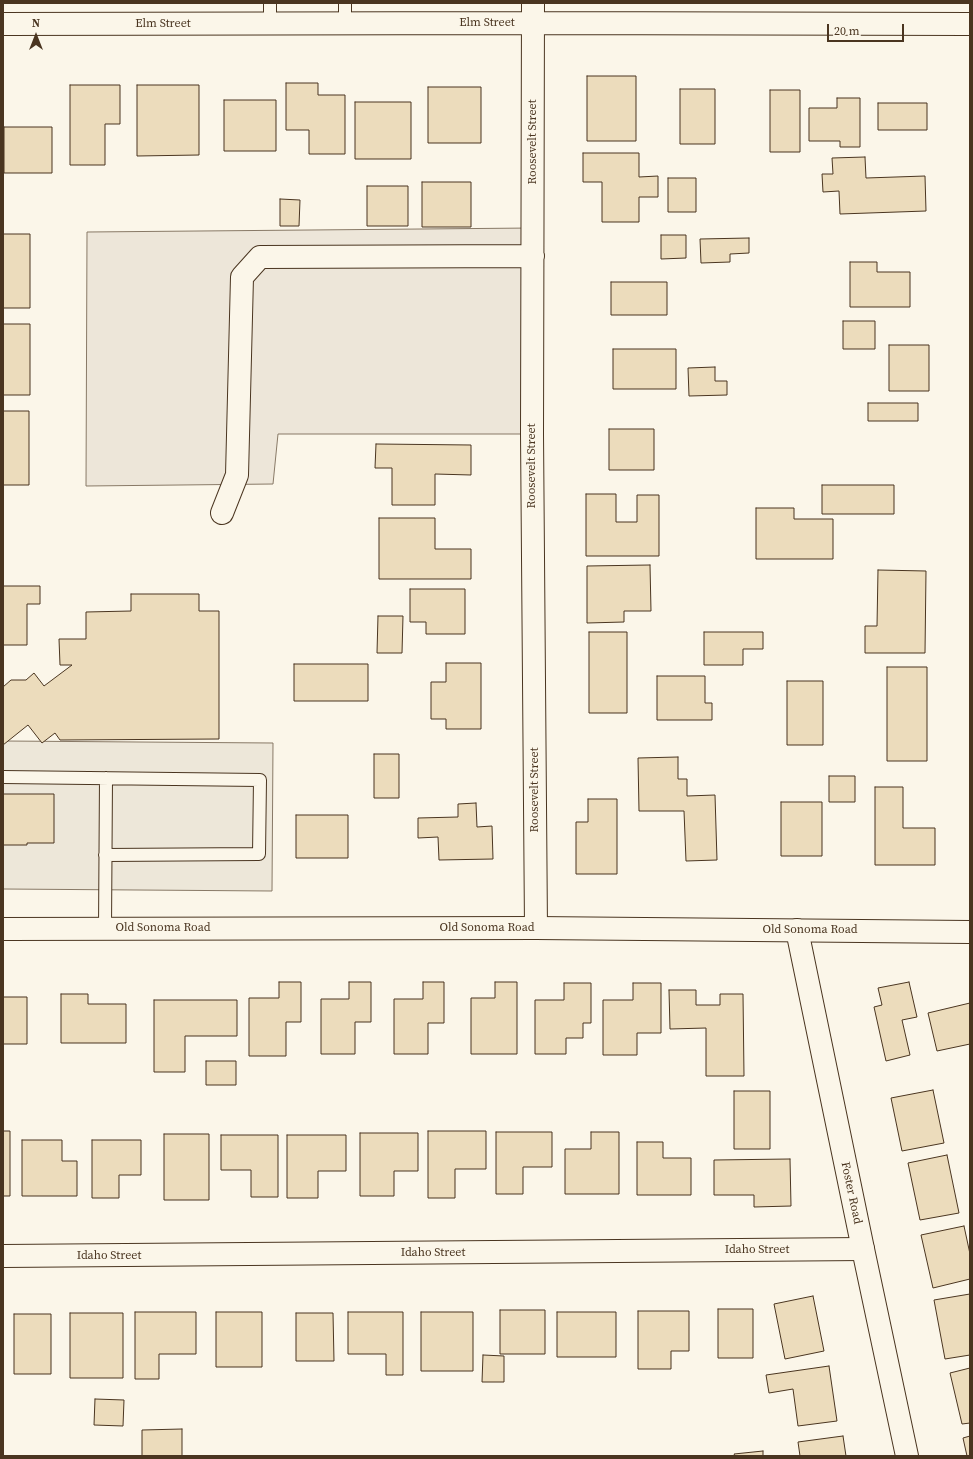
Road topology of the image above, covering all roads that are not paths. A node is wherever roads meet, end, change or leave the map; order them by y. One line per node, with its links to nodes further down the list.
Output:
1 (270, 13): 2 (street, Elm Street); 4 (street, Elm Street)
2 (345, 13): 3 (street, Elm Street)
3 (533, 13): 5 (street, Elm Street); 6 (street, Roosevelt Street)
4 (3, 24)
5 (970, 24)
6 (533, 256): 7 (street); 12 (street, Roosevelt Street)
7 (222, 513)
8 (3, 777): 9 (lane)
9 (106, 778): 10 (lane); 10 (lane)
10 (105, 855): 11 (lane)
11 (105, 928): 12 (street, Old Sonoma Road); 13 (street, Old Sonoma Road)
12 (536, 928): 14 (street, Old Sonoma Road)
13 (3, 929)
14 (798, 930): 15 (street, Old Sonoma Road); 16 (street, Foster Road)
15 (970, 932)
16 (863, 1249): 17 (street, Idaho Street); 18 (street, Foster Road)
17 (3, 1256)
18 (907, 1456)

